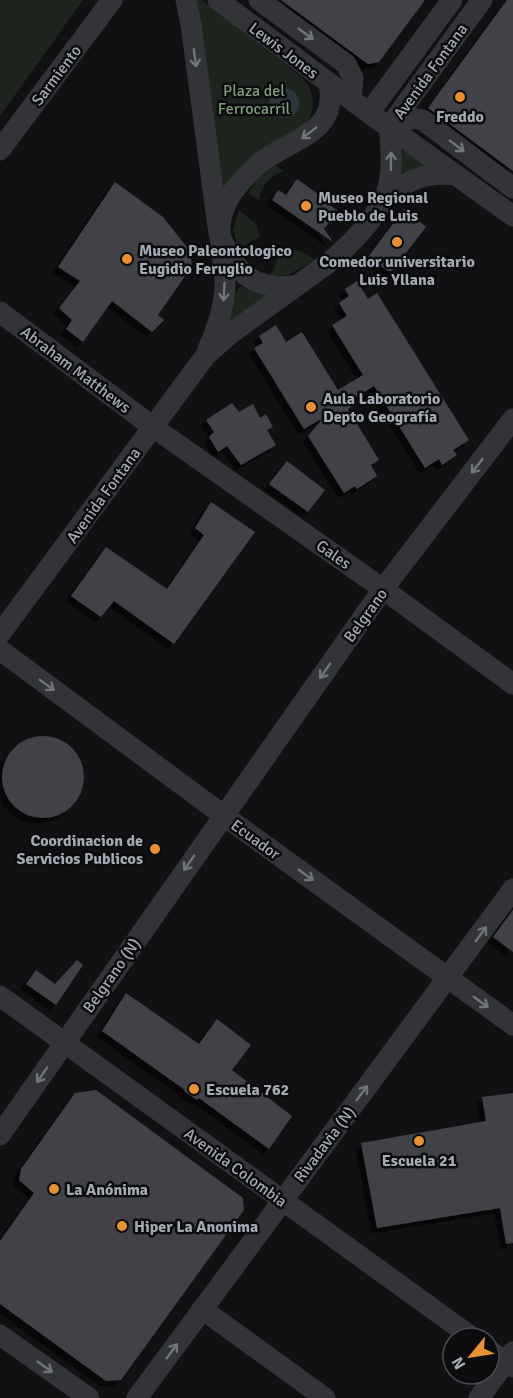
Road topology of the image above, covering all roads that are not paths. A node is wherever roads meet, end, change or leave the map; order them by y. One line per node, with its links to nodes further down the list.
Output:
1 (112, 0): 12 (street, Sarmiento)
2 (186, 0): 18 (street, one-way to 18)
3 (218, 0): 7 (street, Lewis Jones)
4 (452, 0): 10 (street)
5 (482, 0): 11 (street, Avenida Fontana)
6 (273, 4): 7 (street); 9 (street, Lewis Jones, one-way to 9)
7 (242, 17): 8 (street, Lewis Jones)
8 (329, 83): 9 (street, Lewis Jones); 18 (street, Avenida Fontana, one-way to 18)
9 (351, 99): 10 (street, Lewis Jones)
10 (369, 113): 11 (street, Lewis Jones)
11 (389, 127): 13 (street, Lewis Jones); 14 (street, one-way to 14); 16 (street, Avenida Fontana, one-way to 11)
12 (0, 150)
13 (456, 175): 15 (street, Lewis Jones); 16 (street)
14 (509, 185): 15 (street)
15 (473, 187): 17 (street, Lewis Jones)
16 (382, 201): 19 (street, Avenida Fontana)
17 (513, 216)
18 (219, 234): 19 (street); 21 (street, Avenida Fontana, one-way to 21)
19 (296, 286): 21 (street, Avenida Fontana)
20 (0, 312): 23 (street, Abraham Matthews)
21 (206, 355): 23 (street, Avenida Fontana)
22 (513, 419): 24 (street, Belgrano, one-way to 24)
23 (153, 427): 24 (street, Gales); 25 (street, Avenida Fontana)
24 (383, 589): 27 (street, Gales); 28 (street, Belgrano, one-way to 28)
25 (0, 634)
26 (0, 650): 28 (street, Ecuador, one-way to 28)
27 (513, 684)
28 (223, 815): 30 (street, Ecuador, one-way to 30); 33 (street, Belgrano (N), one-way to 33)
29 (513, 889): 30 (street, Rivadavia (N), one-way to 29)
30 (448, 978): 32 (street, Ecuador, one-way to 32); 35 (street, Rivadavia (N), one-way to 30)
31 (0, 996): 33 (street, Avenida Colombia)
32 (513, 1025)
33 (64, 1042): 34 (street, Belgrano (N), one-way to 34); 35 (street, Avenida Colombia)
34 (0, 1135)
35 (282, 1200): 36 (street, Rivadavia (N)); 37 (street, Avenida Colombia)
36 (202, 1309): 41 (street, Rivadavia (N), one-way to 36); 42 (street)
37 (456, 1326)
38 (0, 1335): 40 (street, one-way to 40)
39 (505, 1358): 43 (street)
40 (89, 1398)
41 (137, 1398)
42 (325, 1398)
43 (479, 1398)

